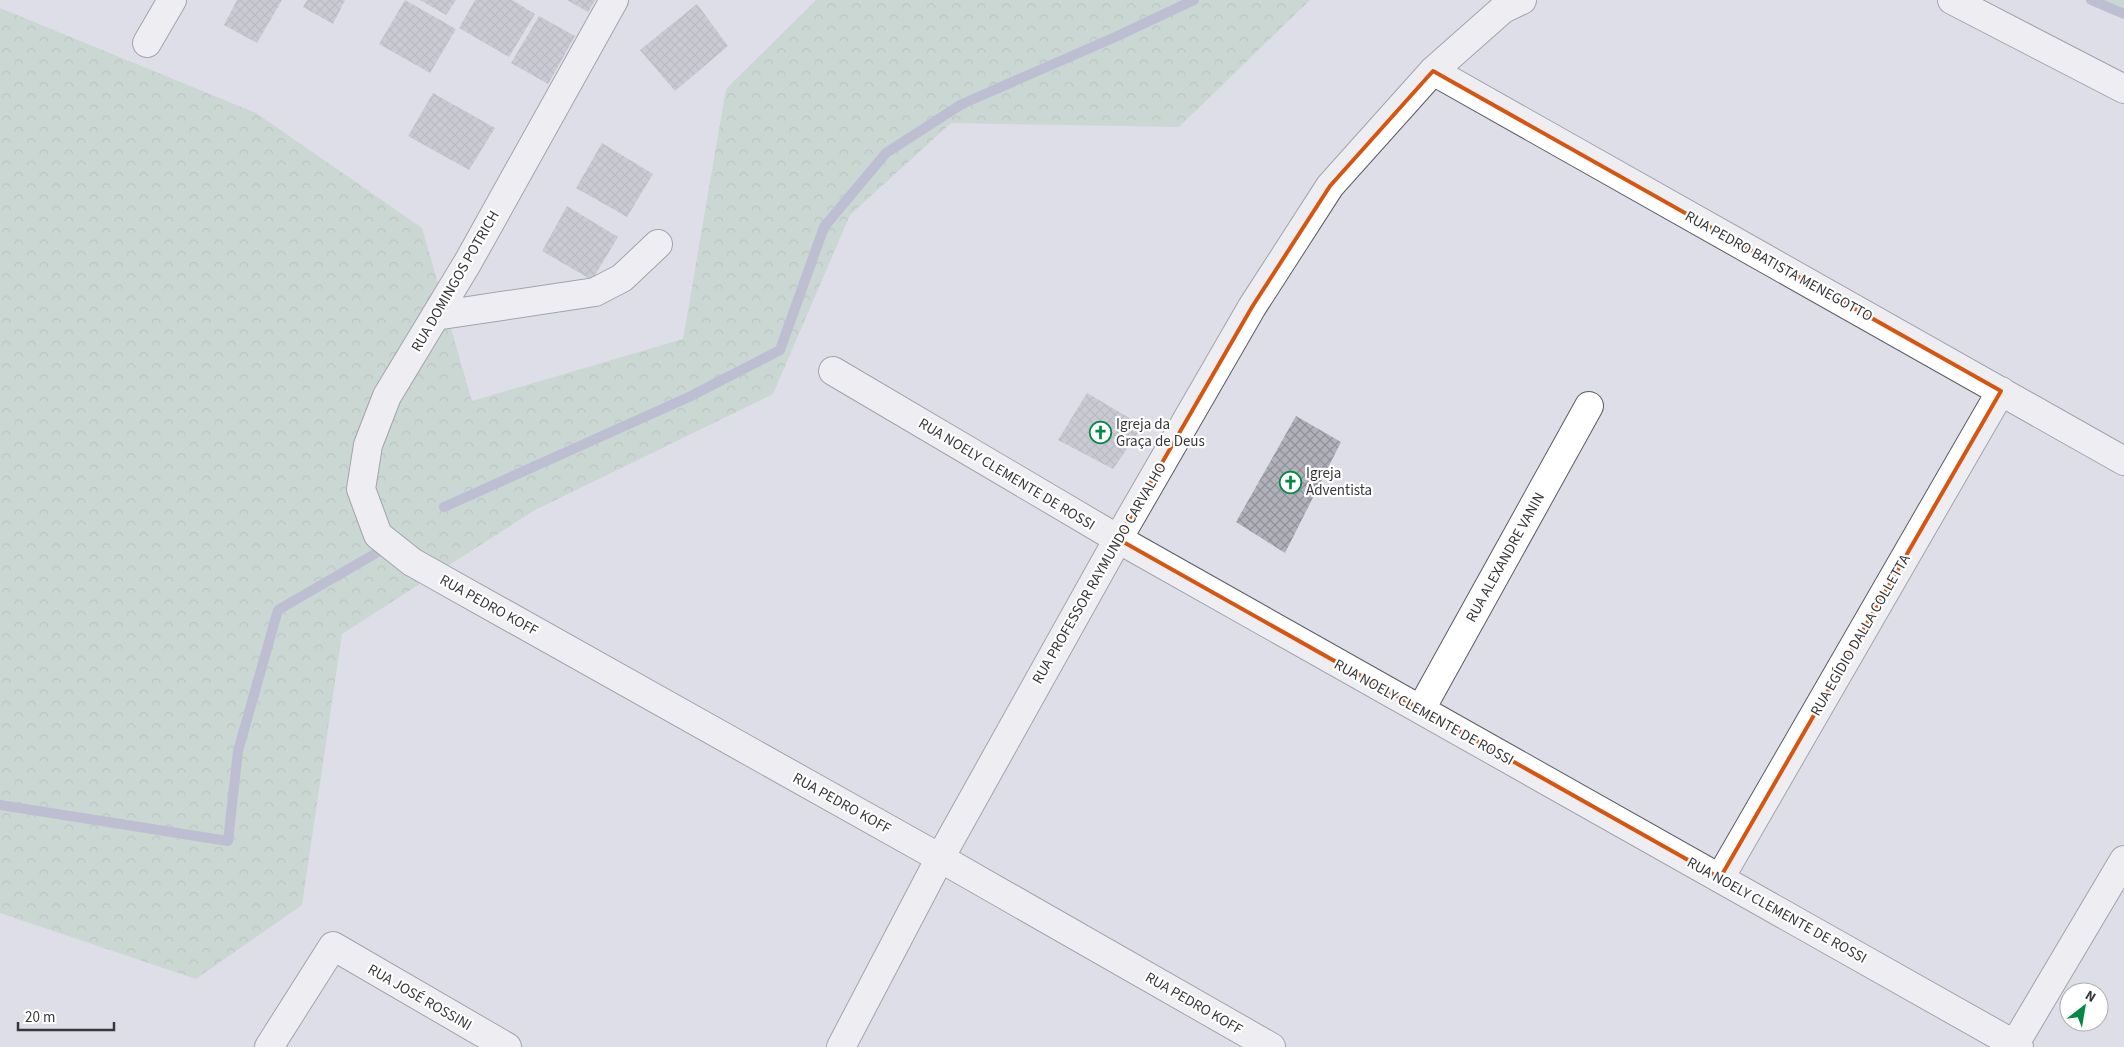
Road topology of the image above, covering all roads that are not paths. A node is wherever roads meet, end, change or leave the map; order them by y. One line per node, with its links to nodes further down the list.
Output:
1 (172, 0): 5 (street)
2 (614, 0): 9 (street, RUA DOMINGOS POTRICH)
3 (1522, 0): 6 (street, RUA PROFESSOR RAYMUNDO CARVALHO)
4 (1952, 0): 7 (street)
5 (147, 43)
6 (1433, 71): 11 (street, RUA PEDRO BATISTA MENEGOTTO); 14 (street, RUA PROFESSOR RAYMUNDO CARVALHO)
7 (2124, 89)
8 (658, 244): 9 (street)
9 (435, 316): 15 (street, RUA DOMINGOS POTRICH)
10 (833, 371): 14 (street, RUA NOELY CLEMENTE DE ROSSI)
11 (2001, 391): 13 (street, RUA PEDRO BATISTA MENEGOTTO); 19 (street, RUA EGÍDIO DALLA COLLETTA)
12 (1589, 406): 16 (street, RUA ALEXANDRE VANIN)
13 (2124, 461)
14 (1118, 539): 16 (street, RUA NOELY CLEMENTE DE ROSSI); 17 (street, RUA PROFESSOR RAYMUNDO CARVALHO)
15 (412, 562): 17 (street, RUA PEDRO KOFF)
16 (1420, 709): 19 (street, RUA NOELY CLEMENTE DE ROSSI)
17 (940, 858): 23 (street, RUA PROFESSOR RAYMUNDO CARVALHO); 24 (street, RUA PEDRO KOFF)
18 (2124, 860): 20 (street)
19 (1720, 878): 20 (street, RUA NOELY CLEMENTE DE ROSSI)
20 (2015, 1046)
21 (269, 1047): 22 (street, RUA JOSÉ ROSSINI)
22 (507, 1047)
23 (841, 1047)
24 (1271, 1047)

